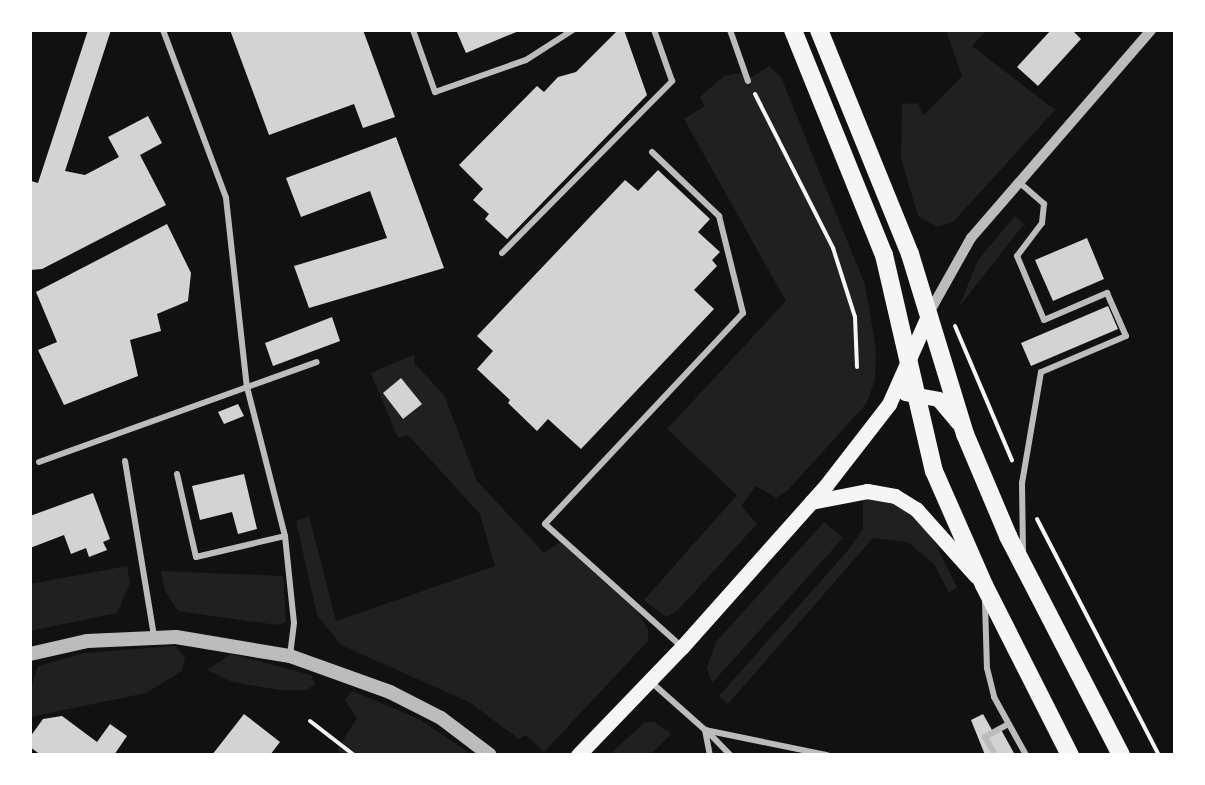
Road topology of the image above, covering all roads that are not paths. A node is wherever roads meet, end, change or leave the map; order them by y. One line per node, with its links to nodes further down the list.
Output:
1 (163, 30): 16 (lane)
2 (413, 30): 3 (lane)
3 (573, 30)
4 (654, 30): 12 (lane)
5 (730, 30): 9 (lane)
6 (793, 30): 15 (main road)
7 (819, 30): 13 (main road)
8 (1151, 30): 11 (street)
9 (748, 81)
10 (652, 152): 28 (lane)
11 (1019, 182): 13 (street); 25 (lane)
12 (502, 253)
13 (928, 316): 15 (main road); 19 (main road)
14 (316, 362): 16 (lane)
15 (909, 363): 17 (main road); 18 (main road)
16 (247, 387): 21 (lane); 24 (lane)
17 (915, 391): 18 (main road); 19 (main road); 26 (main road)
18 (889, 404): 23 (main road)
19 (965, 434): 25 (main road)
20 (125, 461): 27 (lane)
21 (39, 462)
22 (177, 474): 24 (lane)
23 (811, 502): 26 (main road); 28 (main road)
24 (284, 536): 30 (lane)
25 (1024, 568): 42 (main road)
26 (984, 585): 32 (lane); 41 (main road)
27 (154, 638): 29 (street); 30 (street)
28 (682, 646): 31 (main road)
29 (30, 654)
30 (290, 656): 34 (street)
31 (650, 681): 33 (lane); 35 (main road)
32 (1008, 724): 39 (lane); 40 (lane)
33 (706, 730): 36 (lane); 37 (lane); 38 (lane)
34 (490, 755)
35 (578, 755)
36 (710, 755)
37 (730, 755)
38 (827, 755)
39 (995, 755)
40 (1026, 755)
41 (1070, 755)
42 (1121, 755)

